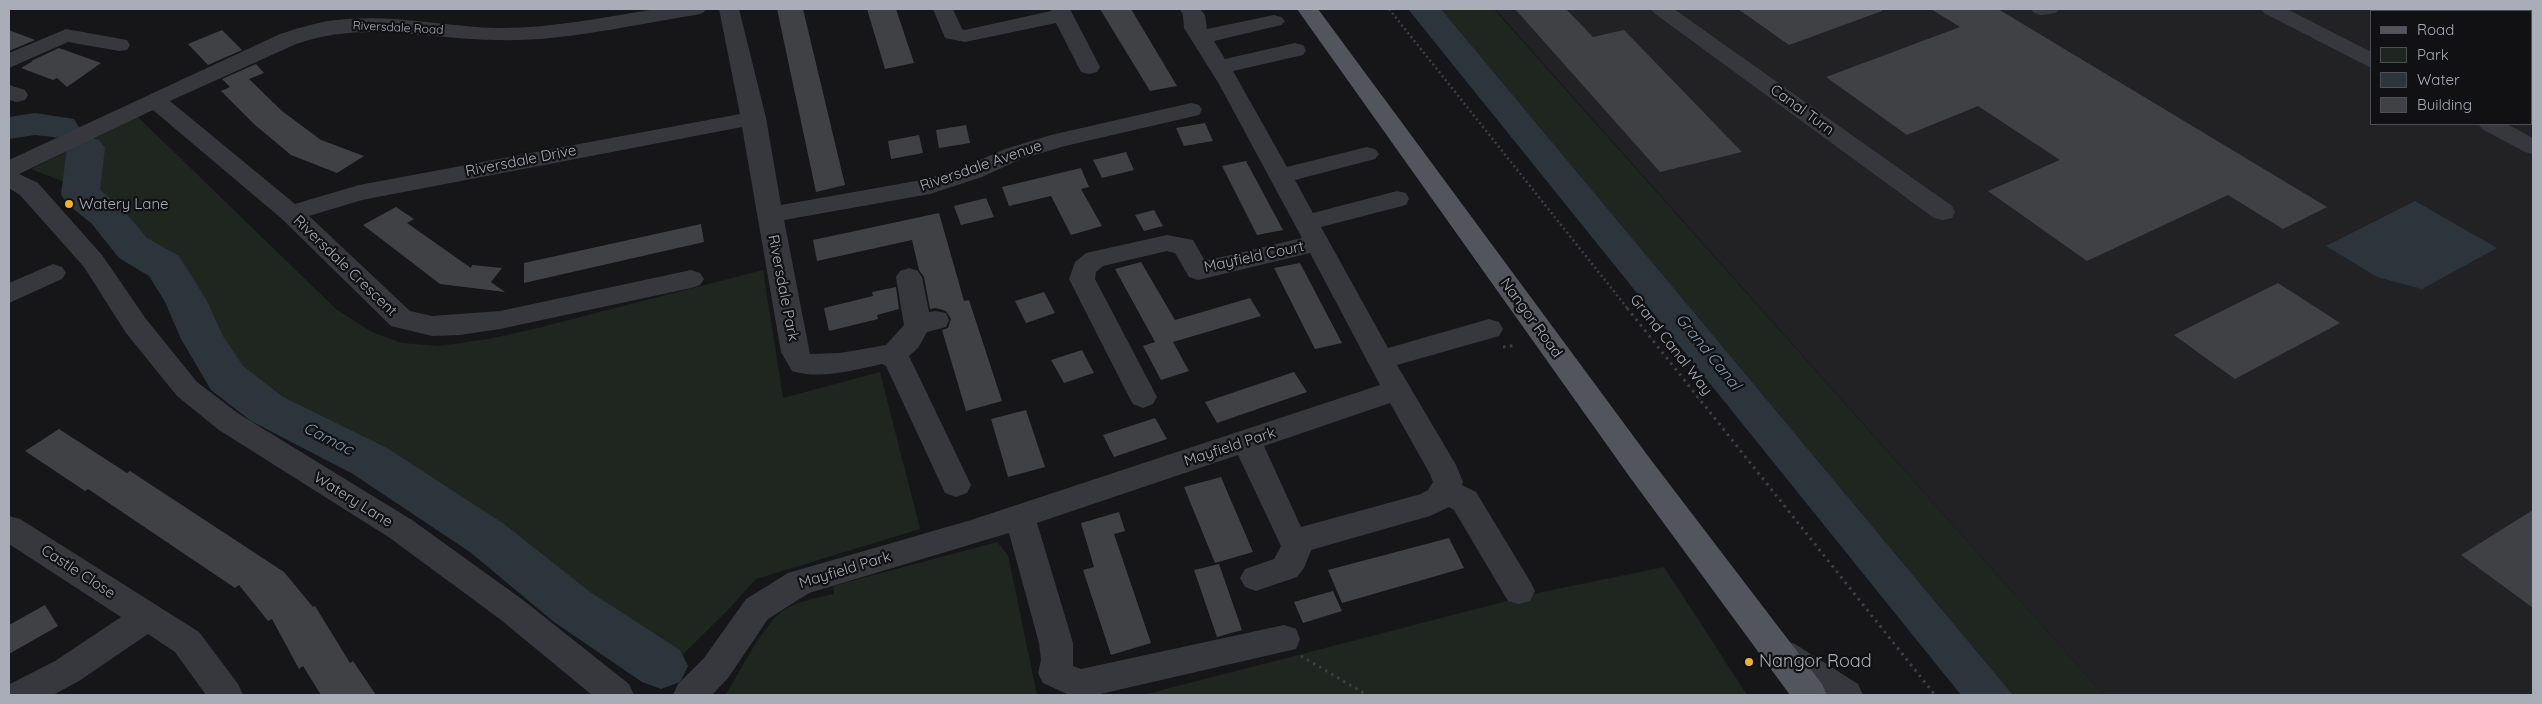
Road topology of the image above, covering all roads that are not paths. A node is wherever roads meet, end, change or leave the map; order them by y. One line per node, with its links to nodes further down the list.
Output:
1 (696, 9): 19 (street, Riversdale Road)
2 (729, 9): 21 (street, Riversdale Park)
3 (942, 9): 10 (street)
4 (1190, 9): 12 (street)
5 (1307, 9): 52 (main road, Nangor Road)
6 (1661, 9): 29 (street, Canal Turn)
7 (2041, 9): 8 (street)
8 (2049, 9)
9 (2271, 9): 15 (street)
10 (1062, 12): 17 (street)
11 (1274, 21): 12 (street)
12 (1201, 37): 18 (street)
13 (119, 45): 16 (street)
14 (1295, 50): 18 (street)
15 (2370, 60)
16 (9, 61)
17 (1089, 67)
18 (1220, 67): 26 (street)
19 (155, 100): 25 (street, Riversdale Road); 30 (street, Riversdale Crescent)
20 (1191, 110): 31 (street, Riversdale Avenue)
21 (754, 118): 30 (street, Riversdale Drive); 31 (street, Riversdale Park)
22 (2492, 125): 23 (street)
23 (2533, 147)
24 (1367, 154): 26 (street)
25 (9, 168)
26 (1281, 176): 32 (street)
27 (9, 178): 55 (street, Watery Lane)
28 (1397, 199): 32 (street)
29 (1943, 212)
30 (290, 213): 35 (street, Riversdale Crescent)
31 (769, 215): 38 (street, Riversdale Park)
32 (1312, 233): 39 (street); 41 (street, Mayfield Court)
33 (53, 273): 36 (street)
34 (909, 277): 38 (street)
35 (691, 278)
36 (9, 294)
37 (1489, 329): 39 (street)
38 (890, 357): 43 (street)
39 (1381, 360): 40 (street)
40 (1397, 390): 42 (street, Mayfield Park); 44 (street)
41 (1142, 397)
42 (1246, 442): 45 (street, Mayfield Park); 47 (street)
43 (956, 485)
44 (1445, 490): 47 (street); 49 (street)
45 (1020, 517): 51 (street); 56 (street, Mayfield Park)
46 (9, 528): 50 (street, Castle Close)
47 (1298, 541): 48 (street)
48 (1256, 578)
49 (1519, 591)
50 (147, 617): 53 (street); 54 (street, Castle Close)
51 (1284, 639)
52 (1775, 649): 57 (main road, Nangor Road); 58 (street, Nangor Road)
53 (22, 695)
54 (226, 695)
55 (617, 695)
56 (690, 695)
57 (1810, 695)
58 (1846, 695)

